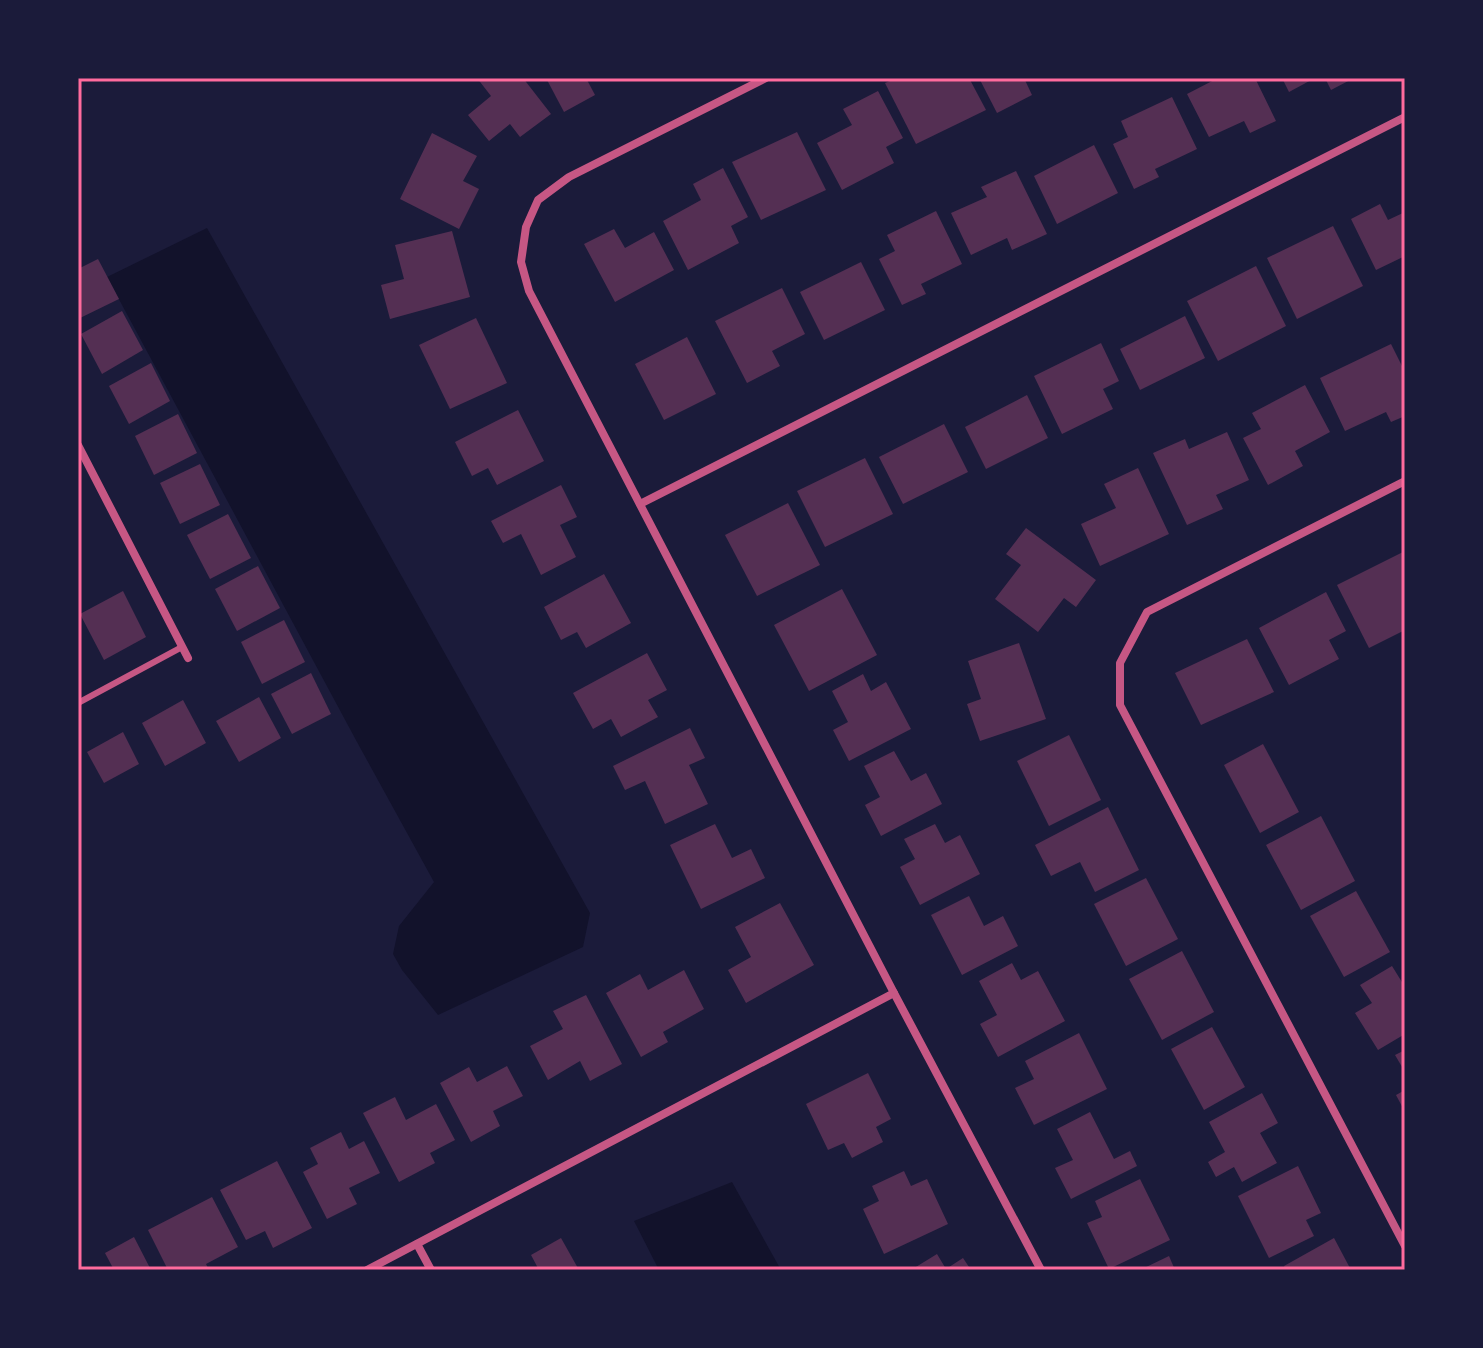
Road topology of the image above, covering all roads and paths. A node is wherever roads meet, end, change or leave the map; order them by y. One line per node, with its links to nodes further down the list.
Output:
1 (766, 78): 5 (street)
2 (1405, 117): 5 (street)
3 (78, 445): 6 (street)
4 (1405, 481): 11 (street)
5 (640, 504): 9 (street)
6 (182, 647): 7 (street); 8 (lane)
7 (188, 658)
8 (78, 703)
9 (894, 993): 10 (street); 14 (street)
10 (417, 1244): 12 (street); 13 (street)
11 (1405, 1246)
12 (367, 1270)
13 (431, 1270)
14 (1041, 1270)

